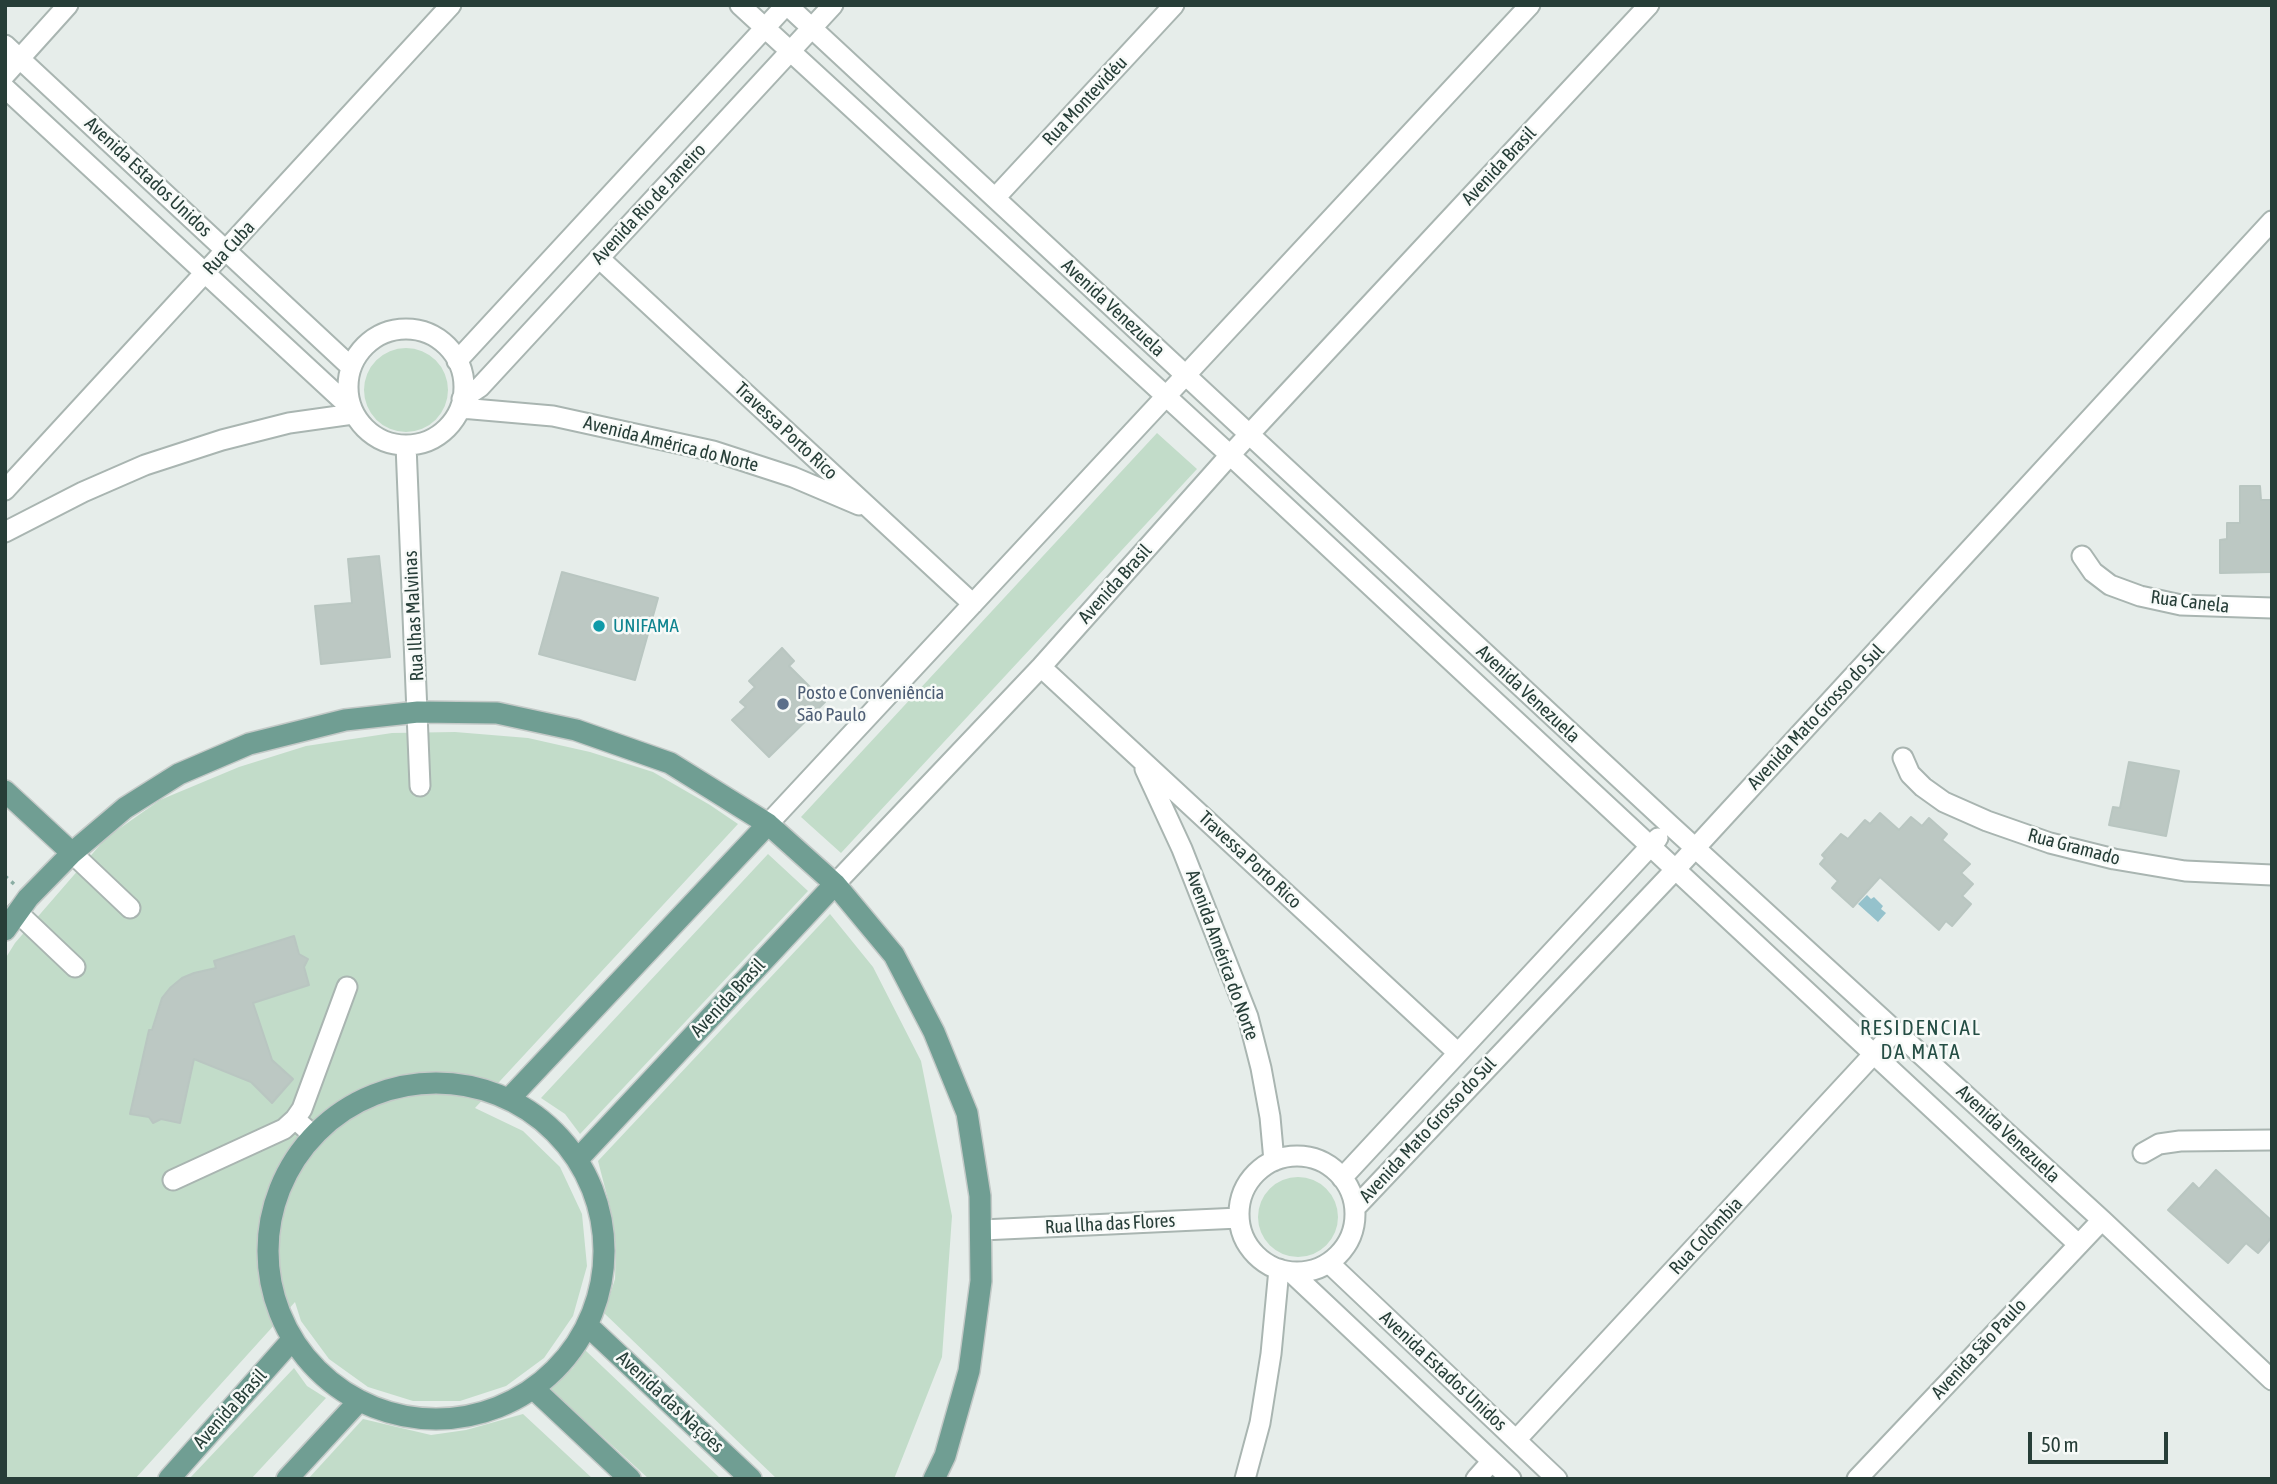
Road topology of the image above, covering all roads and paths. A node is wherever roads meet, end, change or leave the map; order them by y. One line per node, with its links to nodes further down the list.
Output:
1 (68, 5): 12 (street)
2 (451, 5): 17 (street, Rua Cuba)
3 (740, 5): 9 (street, Avenida Venezuela)
4 (786, 5): 9 (street, Avenida Rio de Janeiro); 10 (street, Avenida Venezuela)
5 (832, 5): 10 (street, Avenida Rio de Janeiro)
6 (1174, 5): 15 (street, Rua Montevidéu)
7 (1530, 5): 22 (street)
8 (1649, 5): 26 (street, Avenida Brasil)
9 (765, 28): 11 (street, Avenida Venezuela); 20 (street, Avenida Rio de Janeiro)
10 (811, 29): 11 (street, Avenida Rio de Janeiro); 15 (street, Avenida Venezuela)
11 (790, 51): 18 (street, Avenida Rio de Janeiro); 23 (street, Avenida Venezuela)
12 (12, 52): 13 (street); 17 (street, Avenida Estados Unidos)
13 (5, 75)
14 (5, 88): 19 (street, Avenida Estados Unidos)
15 (995, 198): 22 (street, Avenida Venezuela)
16 (2272, 221): 44 (street, Avenida Mato Grosso do Sul)
17 (227, 250): 19 (street, Rua Cuba); 21 (street, Avenida Estados Unidos)
18 (600, 258): 24 (street, Avenida Rio de Janeiro); 30 (street, Travessa Porto Rico)
19 (205, 273): 25 (street, Avenida Estados Unidos); 29 (street, Rua Cuba)
20 (457, 361): 21 (street); 24 (street)
21 (351, 367): 25 (street)
22 (1185, 376): 23 (street); 26 (street, Avenida Venezuela)
23 (1166, 397): 28 (street, Avenida Venezuela); 33 (street)
24 (461, 404): 27 (street); 30 (street, Avenida América do Norte)
25 (352, 411): 27 (street); 31 (street)
26 (1250, 435): 28 (street, Avenida Brasil); 42 (street, Avenida Venezuela)
27 (406, 445): 36 (street, Rua Ilhas Malvinas)
28 (1230, 456): 35 (street, Avenida Brasil); 43 (street, Avenida Venezuela)
29 (5, 490)
30 (873, 511): 33 (street, Travessa Porto Rico)
31 (5, 532)
32 (2082, 555): 34 (street, Rua Canela)
33 (973, 604): 41 (street)
34 (2272, 608)
35 (1041, 667): 37 (street, Travessa Porto Rico); 48 (street, Avenida Brasil)
36 (418, 712): 39 (street, Rua Ilhas Malvinas); 41 (main road); 45 (main road)
37 (1140, 758): 54 (street, Travessa Porto Rico); 62 (street, Avenida América do Norte)
38 (1903, 758): 47 (street, Rua Gramado)
39 (420, 786)
40 (5, 792): 45 (main road)
41 (768, 824): 48 (main road); 56 (main road)
42 (1670, 825): 43 (street, Avenida Mato Grosso do Sul); 44 (street, Avenida Venezuela)
43 (1650, 846): 46 (street, Avenida Venezuela); 54 (street, Avenida Mato Grosso do Sul)
44 (1695, 848): 46 (street, Avenida Mato Grosso do Sul); 53 (street, Avenida Venezuela)
45 (72, 853): 49 (street); 50 (main road)
46 (1675, 870): 55 (street, Avenida Venezuela); 65 (street, Avenida Mato Grosso do Sul)
47 (2272, 875)
48 (835, 884): 61 (main road, Avenida Brasil); 68 (main road)
49 (130, 908)
50 (9, 915): 51 (street)
51 (75, 967)
52 (347, 987): 57 (street)
53 (1895, 1031): 55 (street, Rua Colômbia); 67 (street, Avenida Venezuela)
54 (1458, 1053): 63 (street, Avenida Mato Grosso do Sul)
55 (1874, 1054): 69 (street, Avenida Venezuela); 77 (street, Rua Colômbia)
56 (509, 1099): 58 (main road); 61 (main road)
57 (295, 1119): 58 (street); 64 (street)
58 (313, 1135): 73 (main road)
59 (2272, 1140): 60 (street)
60 (2143, 1153)
61 (578, 1159): 72 (main road)
62 (1275, 1161): 63 (street); 66 (street)
63 (1342, 1178): 65 (street)
64 (173, 1180)
65 (1355, 1208): 70 (street)
66 (1239, 1218): 68 (street, Rua llha das Flores); 71 (street)
67 (2102, 1220): 69 (street, Avenida São Paulo); 74 (street, Avenida Venezuela)
68 (982, 1230): 83 (main road)
69 (2078, 1244): 88 (street, Avenida São Paulo)
70 (1329, 1263): 71 (street); 77 (street, Avenida Estados Unidos)
71 (1285, 1270): 78 (street, Avenida Estados Unidos); 84 (street)
72 (588, 1326): 75 (main road); 82 (main road, Avenida das Nações)
73 (292, 1340): 76 (main road); 79 (main road, Avenida Brasil)
74 (2272, 1380)
75 (533, 1388): 76 (main road); 81 (main road)
76 (359, 1401): 80 (main road)
77 (1516, 1440): 87 (street, Avenida Estados Unidos)
78 (1492, 1461): 85 (street); 86 (street, Avenida Estados Unidos)
79 (169, 1479)
80 (287, 1479)
81 (630, 1479)
82 (751, 1479)
83 (934, 1479)
84 (1245, 1479)
85 (1476, 1479)
86 (1511, 1479)
87 (1557, 1479)
88 (1857, 1479)

